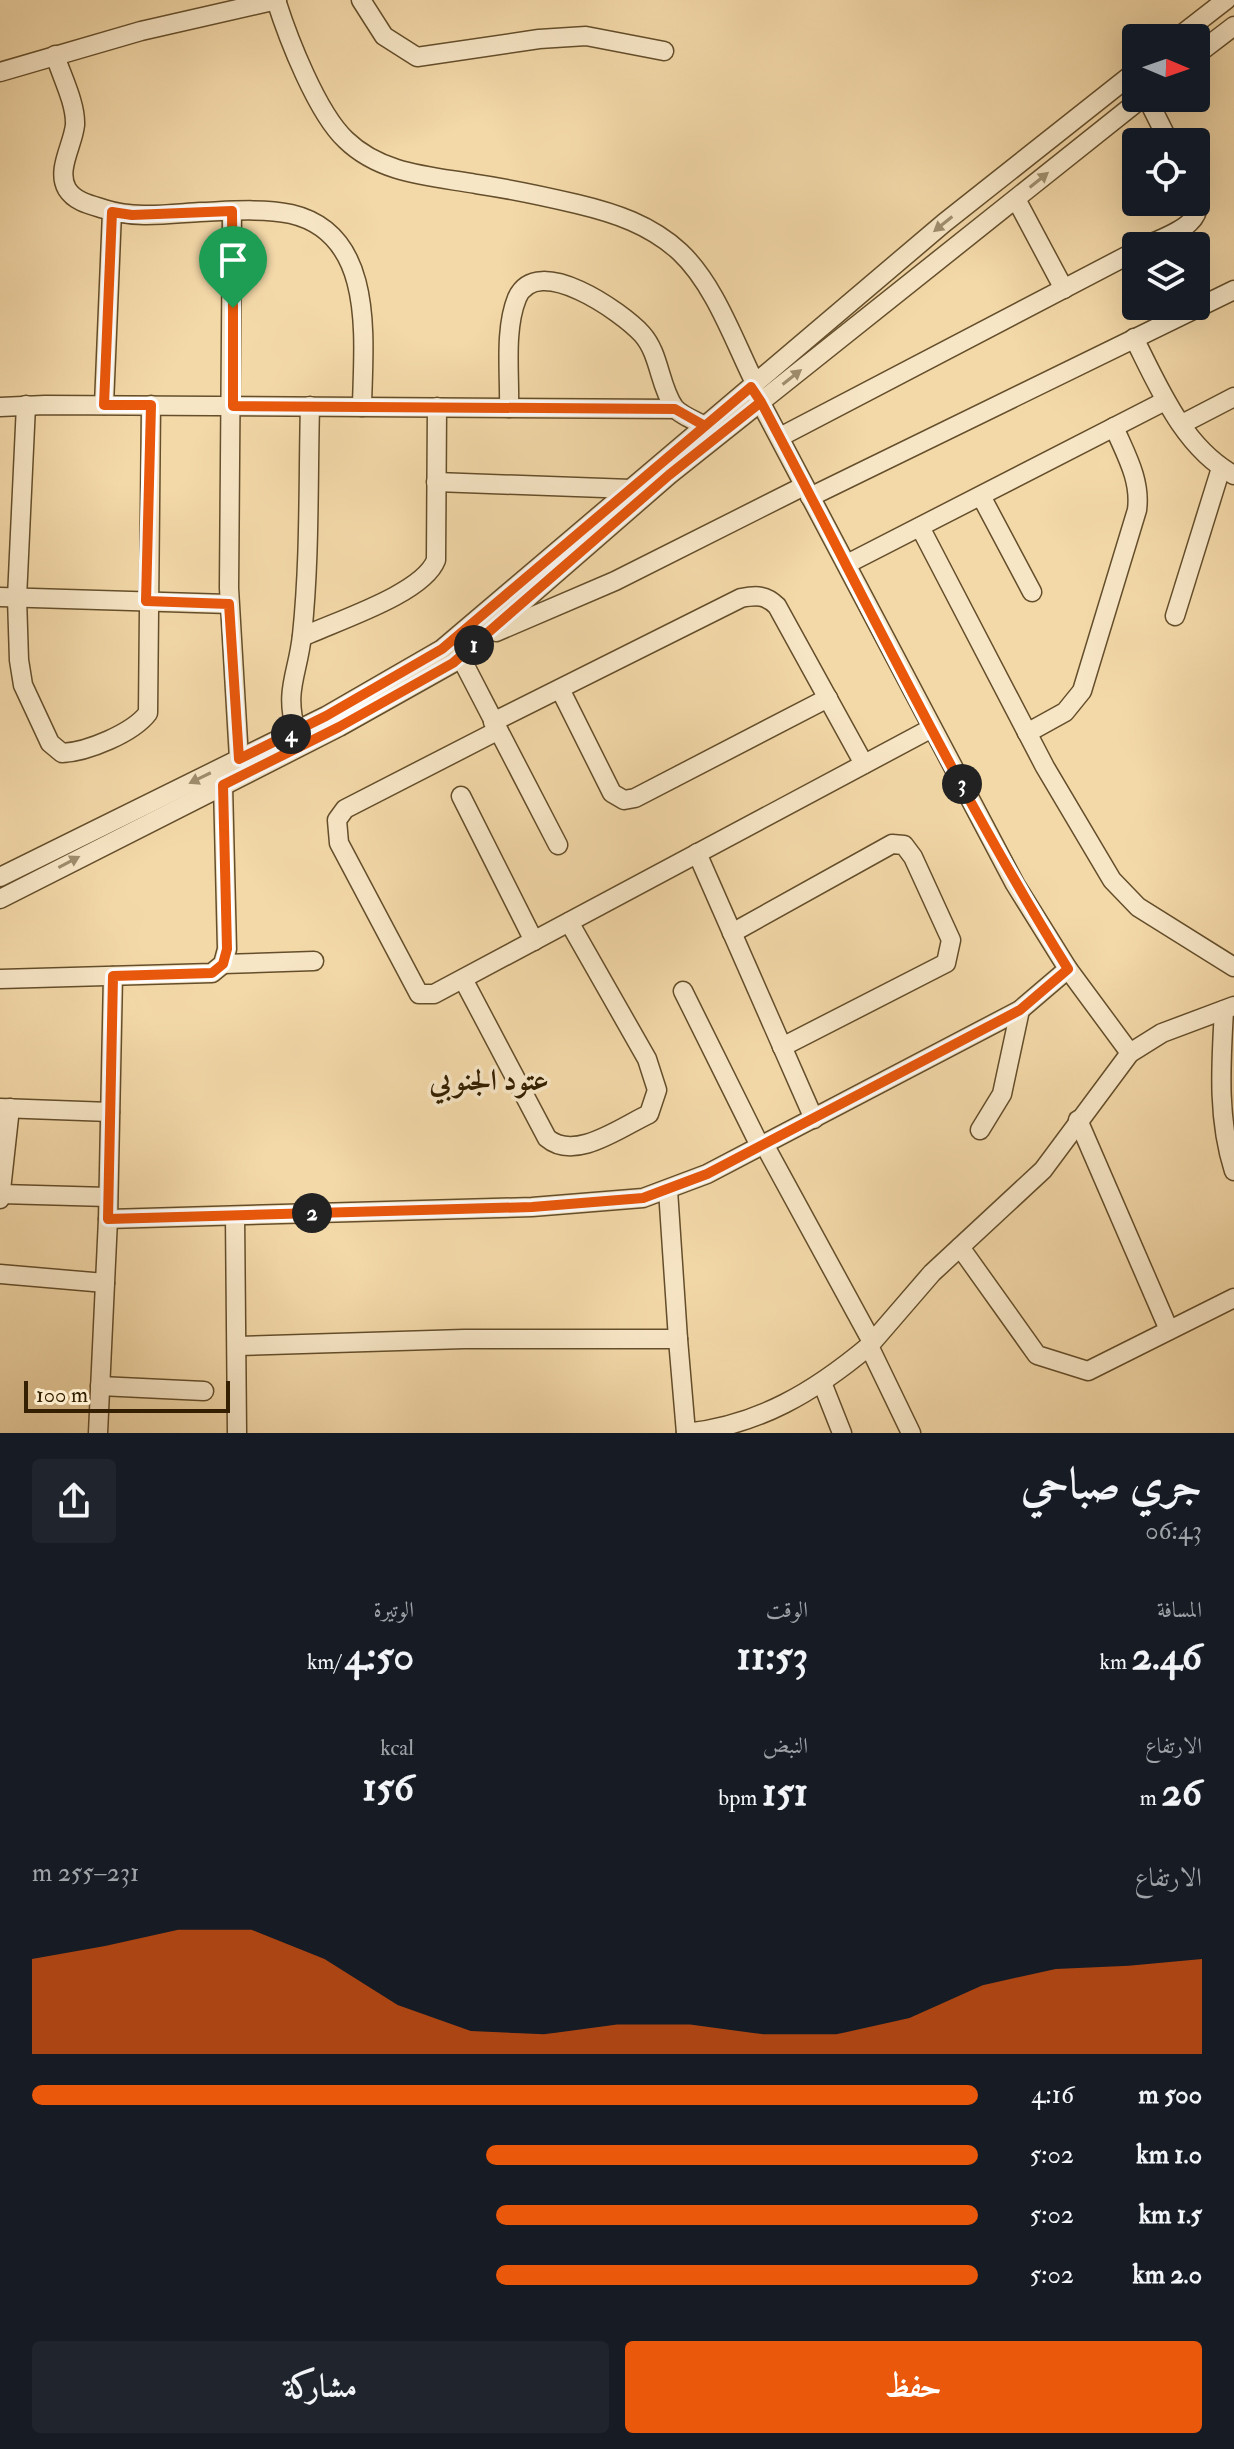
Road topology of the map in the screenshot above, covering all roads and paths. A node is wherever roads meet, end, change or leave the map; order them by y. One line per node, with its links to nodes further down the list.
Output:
1 (276, 0): 8 (street); 21 (street)
2 (361, 0): 7 (street)
3 (1226, 0): 4 (street)
4 (1195, 24)
5 (1234, 26): 6 (street)
6 (1210, 44)
7 (664, 51)
8 (55, 55): 9 (street); 14 (street)
9 (0, 72)
10 (1122, 82): 21 (street, one-way to 21)
11 (1126, 112): 12 (street, one-way to 11)
12 (1016, 199): 18 (street); 21 (street, one-way to 12)
13 (232, 211): 14 (street); 27 (street); 30 (street)
14 (112, 212): 25 (street)
15 (1197, 216): 16 (street)
16 (1171, 232)
17 (1122, 258): 18 (street)
18 (1064, 289): 37 (street)
19 (1234, 290): 20 (street)
20 (1134, 338): 23 (street); 41 (street)
21 (756, 391): 35 (street); 37 (street); 51 (street)
22 (1234, 397): 34 (street)
23 (1165, 401): 34 (street); 36 (street)
24 (26, 405): 25 (street); 29 (street); 46 (street)
25 (104, 405): 26 (street)
26 (151, 405): 27 (street); 47 (street)
27 (233, 406): 28 (street); 48 (street)
28 (310, 406): 30 (street); 50 (street)
29 (0, 407)
30 (362, 407): 31 (street)
31 (437, 407): 32 (street); 39 (street)
32 (509, 408): 33 (street); 33 (street)
33 (675, 409): 35 (street)
34 (1182, 424): 38 (street)
35 (705, 426): 40 (street)
36 (1114, 427): 42 (street); 58 (street)
37 (780, 437): 41 (street)
38 (1228, 472): 49 (street)
39 (436, 482): 40 (street); 50 (street)
40 (631, 489): 57 (street)
41 (807, 491): 44 (street); 51 (street)
42 (981, 496): 43 (street); 45 (street)
43 (920, 527): 44 (street); 58 (street)
44 (847, 564): 56 (street)
45 (1032, 592)
46 (9, 598): 47 (street); 47 (street)
47 (146, 601): 48 (street)
48 (229, 604): 59 (street)
49 (1175, 616)
50 (302, 637): 57 (street)
51 (482, 638): 52 (street)
52 (460, 656): 55 (street); 61 (street)
53 (560, 689): 54 (street); 54 (street); 55 (street)
54 (828, 698): 60 (street)
55 (495, 726): 63 (street); 76 (street)
56 (932, 728): 60 (street); 73 (street)
57 (296, 731): 59 (street)
58 (1027, 733): 72 (street)
59 (239, 759): 65 (street, one-way to 65)
60 (864, 764): 64 (street)
61 (223, 785): 66 (street, one-way to 61); 71 (street)
62 (461, 796): 69 (street)
63 (558, 845)
64 (697, 853): 67 (street); 68 (street)
65 (0, 877)
66 (0, 899)
67 (569, 922): 69 (street); 76 (street)
68 (732, 933): 80 (street); 80 (street)
69 (534, 941): 76 (street)
70 (314, 961): 71 (street)
71 (223, 964): 74 (street)
72 (1234, 967)
73 (1068, 969): 79 (street); 81 (street)
74 (113, 976): 75 (street); 83 (street)
75 (0, 979)
76 (463, 979)
77 (683, 991): 87 (street)
78 (1229, 1008): 81 (street); 88 (street)
79 (1020, 1010): 84 (street); 86 (street)
80 (782, 1047): 84 (street)
81 (1130, 1053): 85 (street)
82 (5, 1108): 83 (street); 90 (street)
83 (110, 1112): 91 (street)
84 (814, 1119): 87 (street)
85 (1078, 1120): 94 (street); 98 (street)
86 (980, 1130)
87 (762, 1145): 89 (street); 100 (street)
88 (1234, 1171)
89 (668, 1190): 92 (street); 99 (street)
90 (0, 1196): 91 (street)
91 (108, 1197): 93 (street)
92 (235, 1216): 93 (street); 101 (street)
93 (108, 1219): 96 (street)
94 (960, 1247): 98 (street); 100 (street)
95 (0, 1274): 96 (street)
96 (105, 1283): 103 (street)
97 (1234, 1298): 98 (street)
98 (1169, 1330)
99 (678, 1339): 101 (street); 107 (street)
100 (870, 1344): 102 (street); 109 (street)
101 (238, 1346): 106 (street)
102 (823, 1385): 107 (street); 108 (street)
103 (100, 1386): 104 (street); 105 (street)
104 (204, 1391)
105 (98, 1433)
106 (237, 1433)
107 (686, 1433)
108 (842, 1433)
109 (911, 1433)

